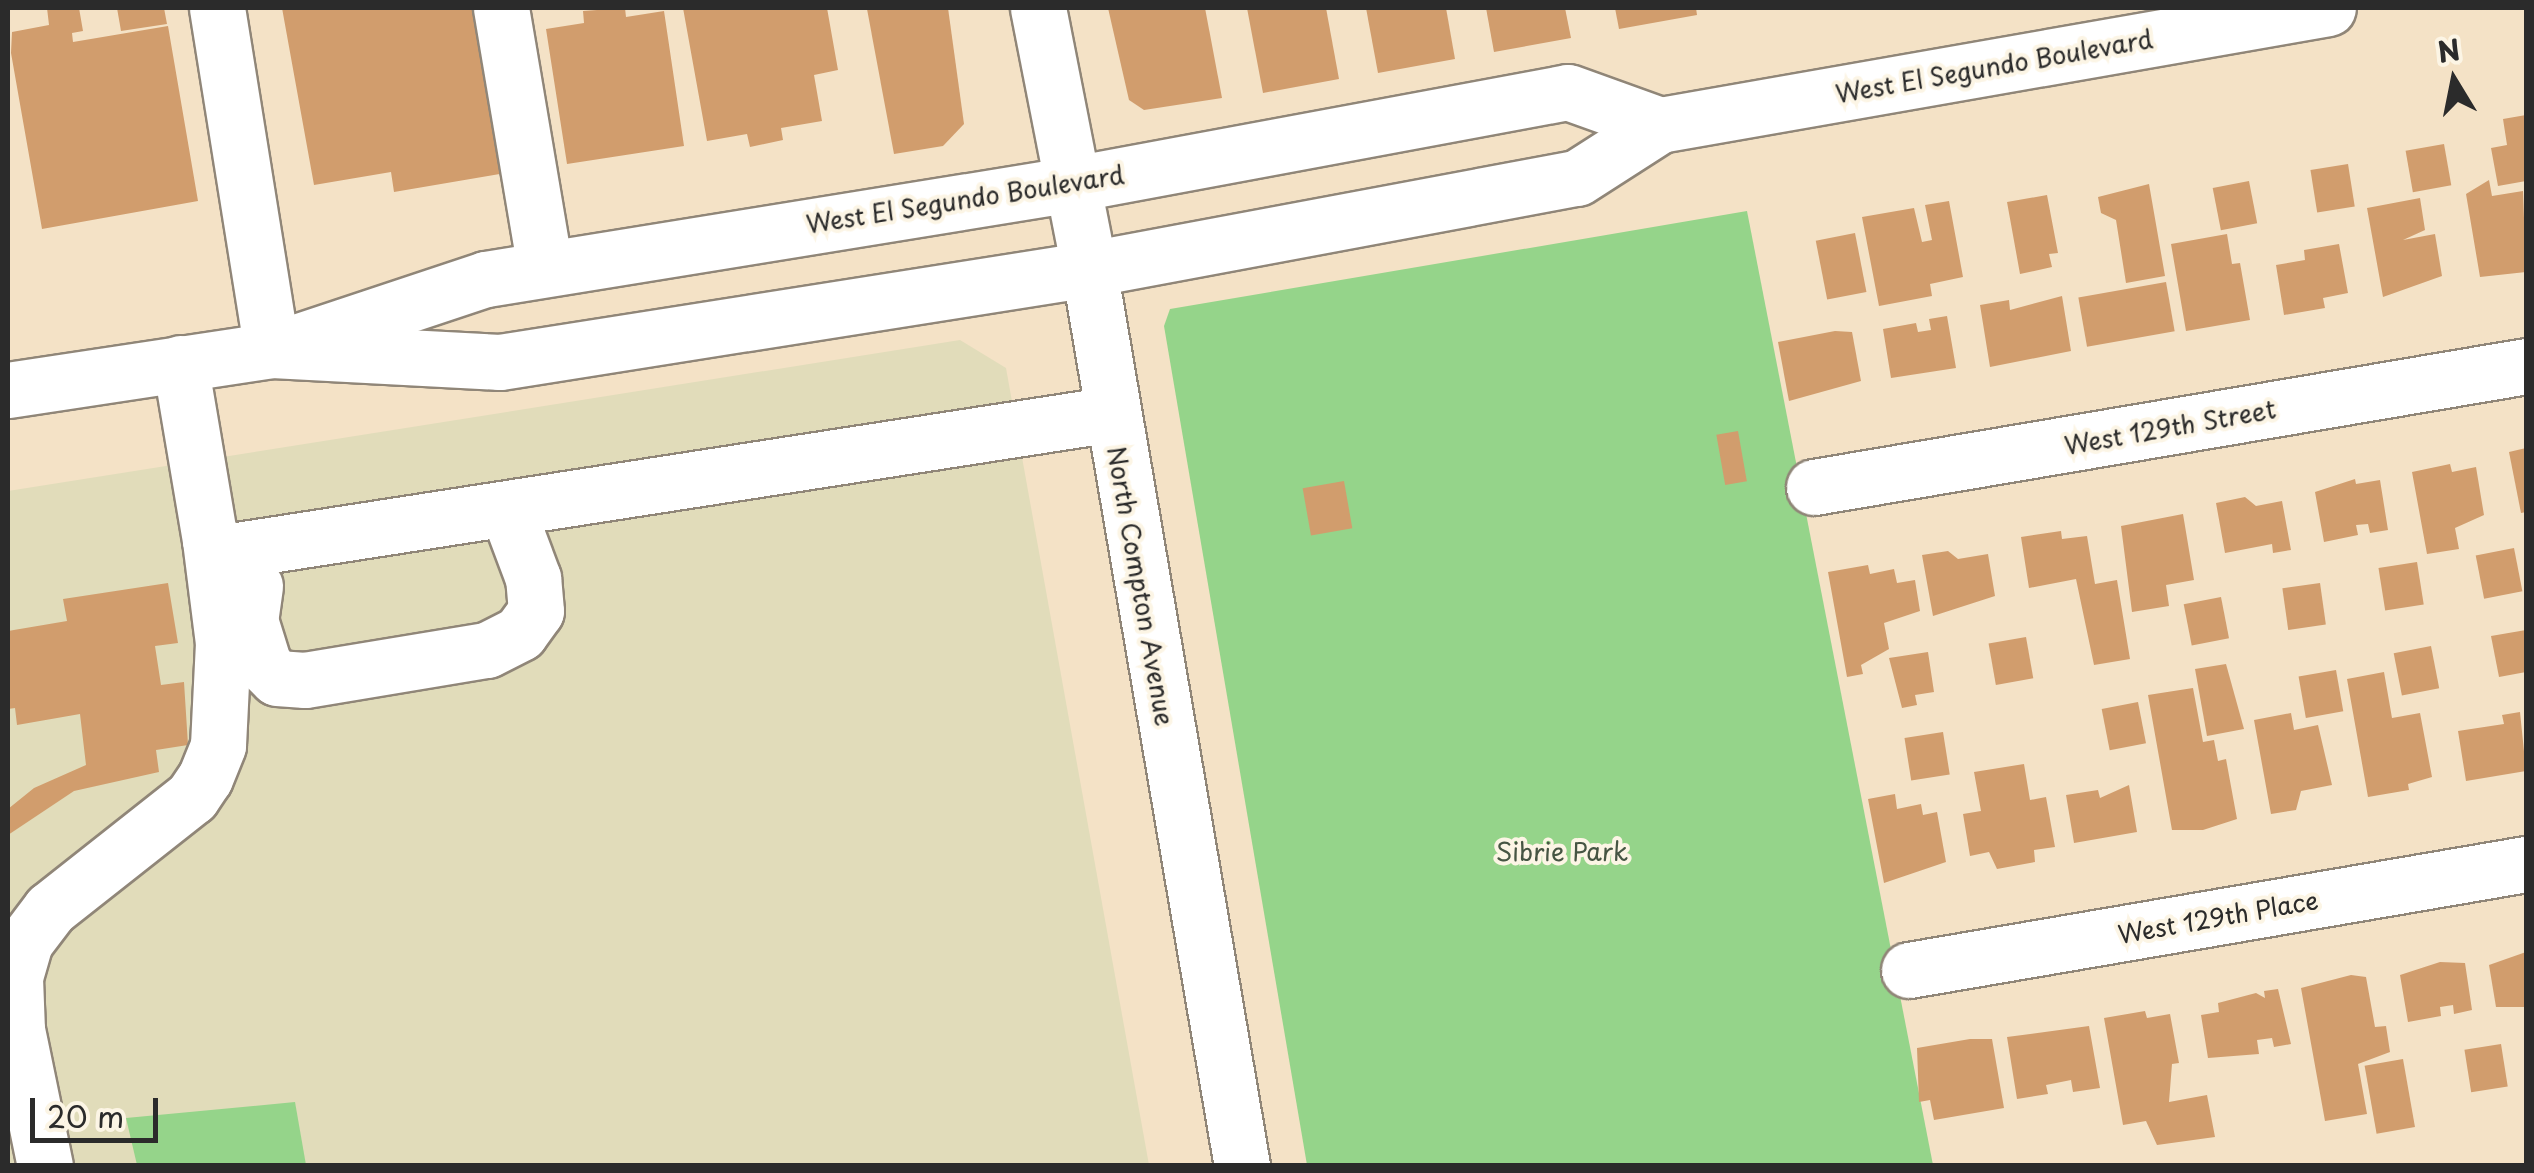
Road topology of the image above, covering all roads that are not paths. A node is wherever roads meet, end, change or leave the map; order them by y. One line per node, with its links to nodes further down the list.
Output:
1 (218, 8): 9 (main road)
2 (501, 8): 7 (main road)
3 (1038, 8): 6 (main road, North Compton Avenue)
4 (2328, 8): 5 (main road, West El Segundo Boulevard)
5 (1660, 125): 6 (main road, West El Segundo Boulevard); 8 (main road, West El Segundo Boulevard)
6 (1073, 184): 7 (main road, West El Segundo Boulevard); 8 (main road, North Compton Avenue)
7 (545, 268): 9 (main road, West El Segundo Boulevard)
8 (1088, 270): 9 (main road, West El Segundo Boulevard); 13 (main road, North Compton Avenue)
9 (272, 350): 10 (main road, West El Segundo Boulevard)
10 (180, 363): 12 (main road, West El Segundo Boulevard); 16 (main road)
11 (2526, 366): 14 (main road, West 129th Street)
12 (8, 390)
13 (1112, 414): 15 (main road); 21 (main road, North Compton Avenue)
14 (1814, 488)
15 (508, 511): 17 (main road); 17 (main road)
16 (210, 540): 17 (main road); 20 (main road)
17 (274, 548)
18 (2526, 864): 19 (main road, West 129th Place)
19 (1910, 970)
20 (45, 1166)
21 (1242, 1166)

